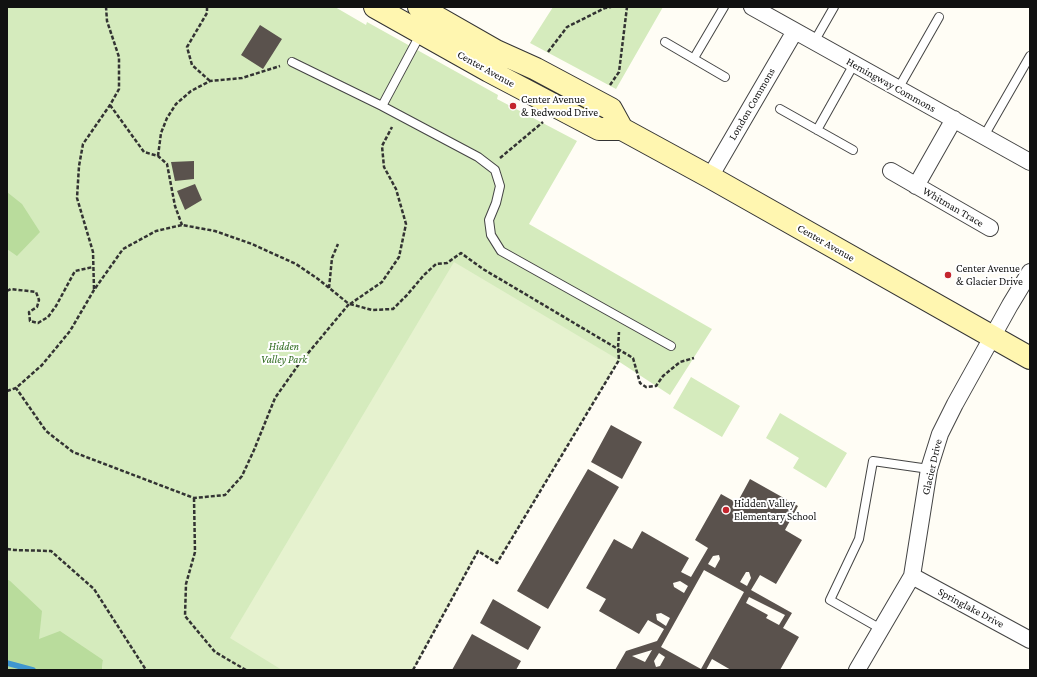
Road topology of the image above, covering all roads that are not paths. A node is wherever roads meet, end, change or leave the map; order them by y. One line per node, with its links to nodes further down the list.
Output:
1 (375, 7): 5 (street, Center Avenue)
2 (724, 7): 11 (lane)
3 (752, 7): 7 (street, Hemingway Commons)
4 (834, 7): 9 (lane)
5 (426, 15): 16 (lane); 19 (street, Center Avenue); 19 (street, Center Avenue)
6 (940, 17): 15 (lane)
7 (794, 31): 9 (street, Hemingway Commons); 25 (street, London Commons)
8 (666, 42): 11 (lane)
9 (814, 42): 13 (street, Hemingway Commons)
10 (1030, 56): 21 (lane)
11 (694, 58): 14 (lane)
12 (292, 62): 16 (lane)
13 (854, 64): 15 (street, Hemingway Commons); 20 (lane)
14 (725, 77)
15 (898, 89): 18 (street, Hemingway Commons)
16 (382, 106): 30 (lane)
17 (780, 109): 20 (lane)
18 (954, 120): 21 (street, Hemingway Commons); 26 (street, Whitman Trace)
19 (622, 129): 25 (street, Center Avenue)
20 (817, 130): 22 (lane)
21 (984, 136): 23 (street, Hemingway Commons)
22 (853, 150)
23 (1030, 162)
24 (891, 171): 26 (street, Whitman Trace)
25 (710, 177): 29 (street, Center Avenue)
26 (916, 186): 27 (street, Whitman Trace)
27 (990, 228)
28 (1030, 272): 29 (street, Glacier Drive)
29 (993, 337): 31 (street, Center Avenue); 32 (street, Glacier Drive)
30 (671, 346)
31 (1030, 358)
32 (929, 469): 33 (street, Glacier Drive); 34 (lane)
33 (912, 576): 34 (street, Glacier Drive); 35 (street, Springlake Drive)
34 (881, 629): 36 (street, Glacier Drive)
35 (1030, 640)
36 (857, 670)

